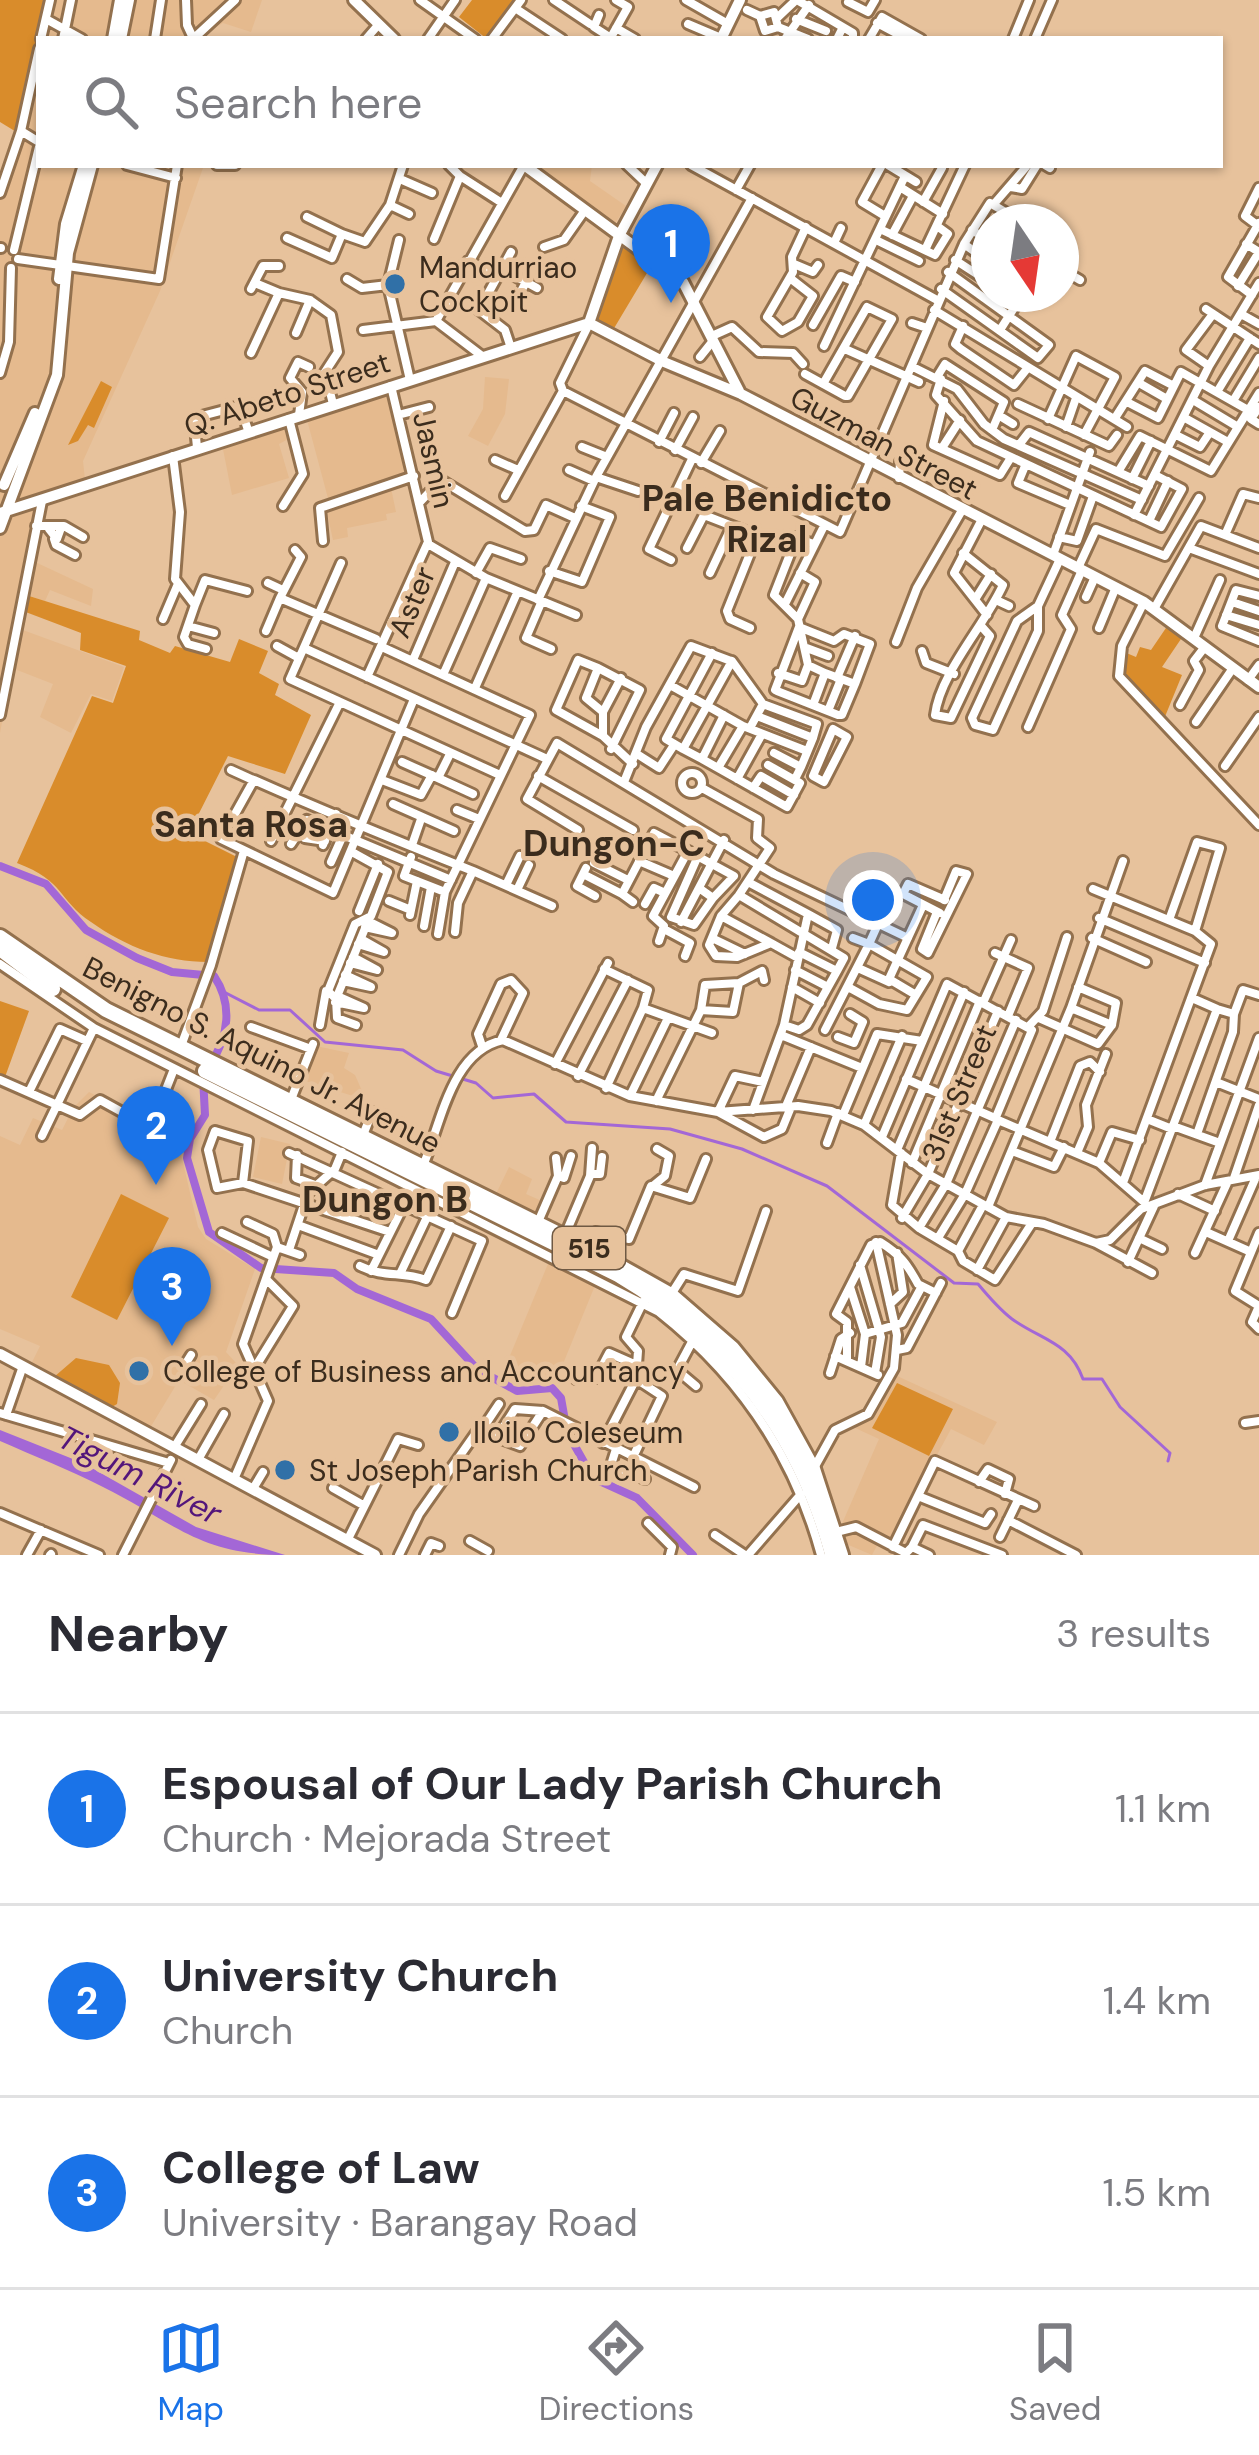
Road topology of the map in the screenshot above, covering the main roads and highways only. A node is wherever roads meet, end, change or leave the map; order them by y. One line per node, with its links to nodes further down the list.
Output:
1 (125, 0): 4 (main road)
2 (361, 2): 5 (main road)
3 (748, 9): 6 (main road)
4 (118, 36)
5 (391, 36)
6 (722, 36)
7 (87, 168): 13 (main road)
8 (528, 168): 10 (main road)
9 (655, 168): 10 (main road)
10 (619, 236): 11 (main road); 12 (main road)
11 (590, 323): 12 (main road, Guzman Street); 13 (main road, Q. Abeto Street)
12 (741, 394): 15 (main road, Guzman Street)
13 (3, 500): 14 (main road)
14 (0, 528)
15 (1255, 681)
16 (0, 937): 18 (highway, Benigno S. Aquino Jr. Avenue / 515)
17 (0, 949): 18 (highway, Benigno S. Aquino Jr. Avenue / 515)
18 (101, 1019): 19 (highway, Benigno S. Aquino Jr. Avenue / 515); 19 (highway, Benigno S. Aquino Jr. Avenue / 515)
19 (197, 1068): 20 (highway, Benigno S. Aquino Jr. Avenue / 515)
20 (213, 1076): 21 (highway, Benigno S. Aquino Jr. Avenue / 515); 21 (highway, Benigno S. Aquino Jr. Avenue / 515)
21 (338, 1132): 22 (highway, Benigno S. Aquino Jr. Avenue / 515); 22 (highway, Benigno S. Aquino Jr. Avenue / 515)
22 (455, 1189): 23 (highway, Benigno S. Aquino Jr. Avenue / 515); 23 (highway, Benigno S. Aquino Jr. Avenue / 515)
23 (564, 1249): 24 (highway, Benigno S. Aquino Jr. Avenue / 515)
24 (594, 1255): 25 (highway, Benigno S. Aquino Jr. Avenue / 515); 25 (highway, Benigno S. Aquino Jr. Avenue / 515)
25 (716, 1341): 27 (highway, Benigno S. Aquino Jr. Avenue / 515); 27 (highway, Benigno S. Aquino Jr. Avenue / 515)
26 (0, 1354): 29 (main road)
27 (789, 1433): 28 (highway, Benigno S. Aquino Jr. Avenue / 515); 28 (highway, Benigno S. Aquino Jr. Avenue / 515)
28 (827, 1544): 30 (highway, Benigno S. Aquino Jr. Avenue / 515)
29 (375, 1555)
30 (842, 1555)

